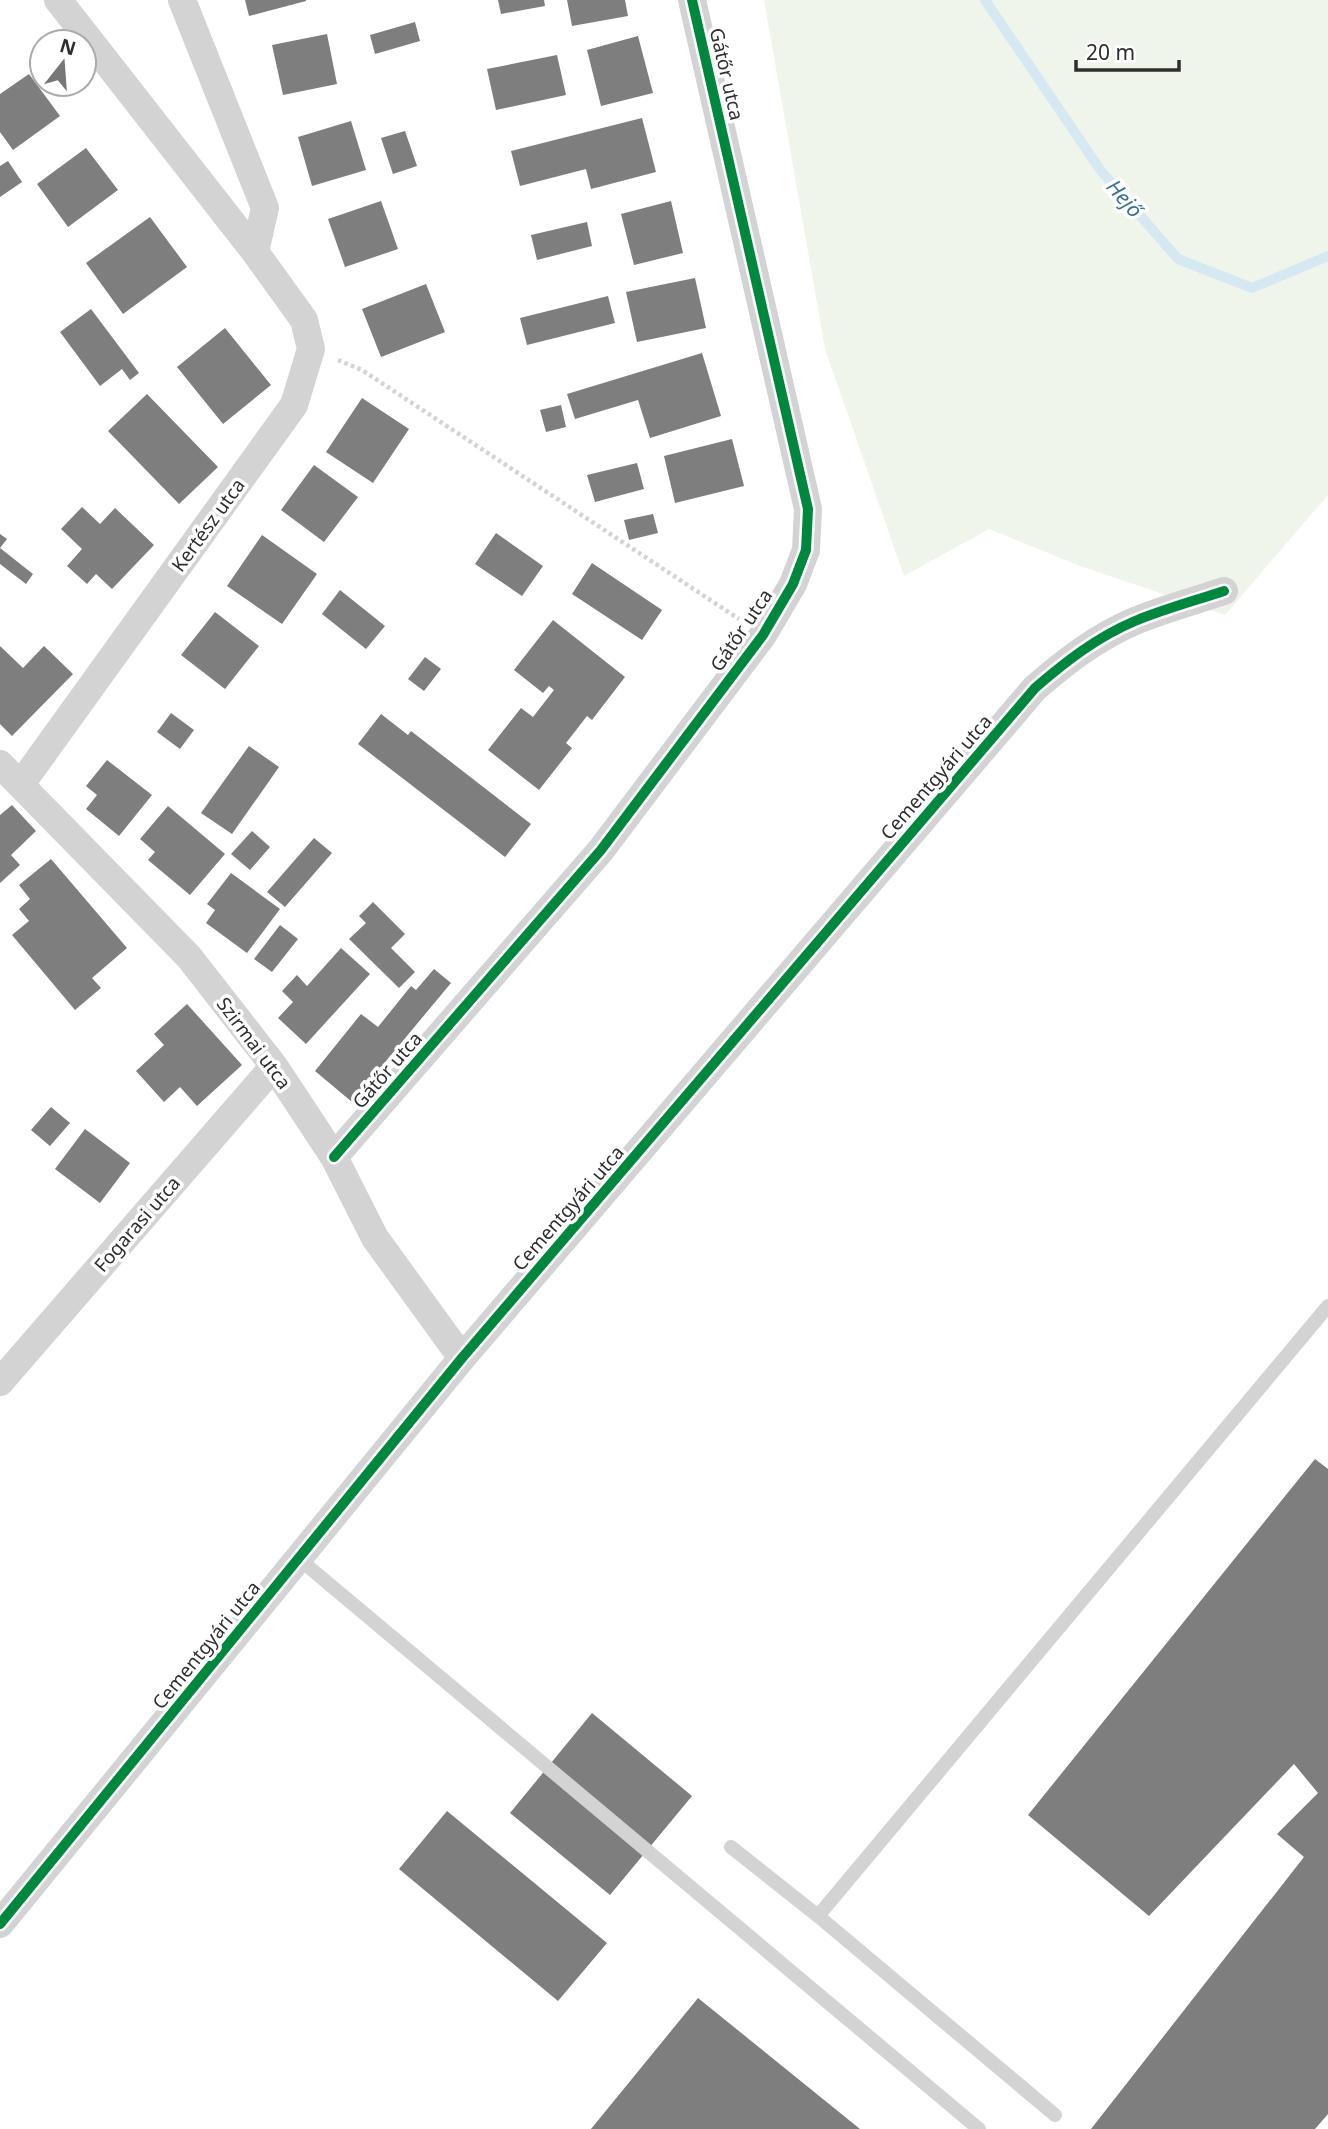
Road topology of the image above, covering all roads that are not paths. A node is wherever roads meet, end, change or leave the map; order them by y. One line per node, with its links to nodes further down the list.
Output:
1 (58, 0): 4 (street)
2 (181, 0): 4 (street)
3 (692, 0): 9 (street, Gátőr utca)
4 (255, 252): 7 (street, Kertész utca)
5 (1224, 591): 11 (street, Cementgyári utca)
6 (0, 764): 7 (street, Szirmai utca)
7 (21, 784): 8 (street, Szirmai utca)
8 (274, 1066): 9 (street, Szirmai utca); 12 (street, Fogarasi utca)
9 (334, 1157): 11 (street, Szirmai utca)
10 (1328, 1306): 15 (lane)
11 (462, 1357): 13 (street, Cementgyári utca)
12 (0, 1382)
13 (298, 1558): 16 (street, Cementgyári utca); 18 (lane)
14 (731, 1847): 15 (lane)
15 (818, 1916): 17 (lane)
16 (0, 1924)
17 (1055, 2115)
18 (979, 2129)

